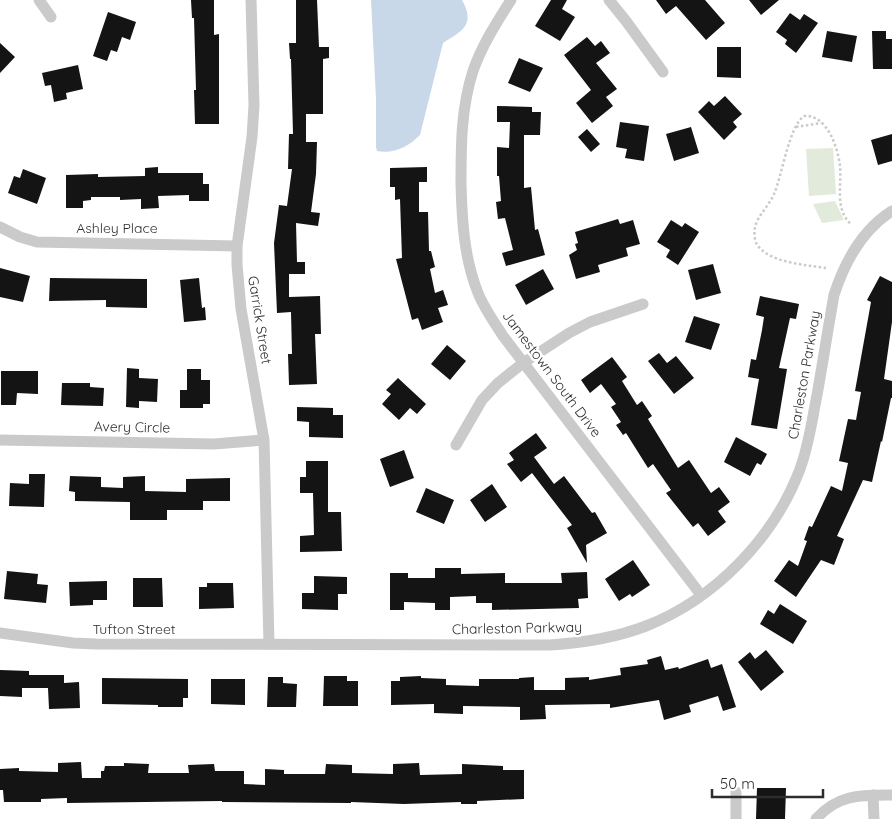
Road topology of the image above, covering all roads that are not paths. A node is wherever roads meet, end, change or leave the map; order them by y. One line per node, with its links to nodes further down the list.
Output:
1 (39, 0): 5 (street)
2 (251, 0): 9 (street, Garrick Street)
3 (512, 0): 11 (street, Jamestown South Drive)
4 (609, 0): 6 (street)
5 (51, 18)
6 (663, 72)
7 (892, 211): 15 (street, Charleston Parkway)
8 (0, 227): 9 (street, Ashley Place)
9 (238, 246): 13 (street, Garrick Street)
10 (643, 304): 11 (street)
11 (523, 363): 14 (street); 15 (street, Jamestown South Drive)
12 (0, 440): 13 (street, Avery Circle)
13 (264, 440): 17 (street, Garrick Street)
14 (456, 445)
15 (701, 595): 17 (street, Charleston Parkway)
16 (0, 633): 17 (street, Tufton Street)
17 (269, 644)
18 (736, 792): 21 (street)
19 (874, 795): 20 (street); 22 (street); 23 (street)
20 (892, 795)
21 (736, 819)
22 (816, 819)
23 (874, 819)

